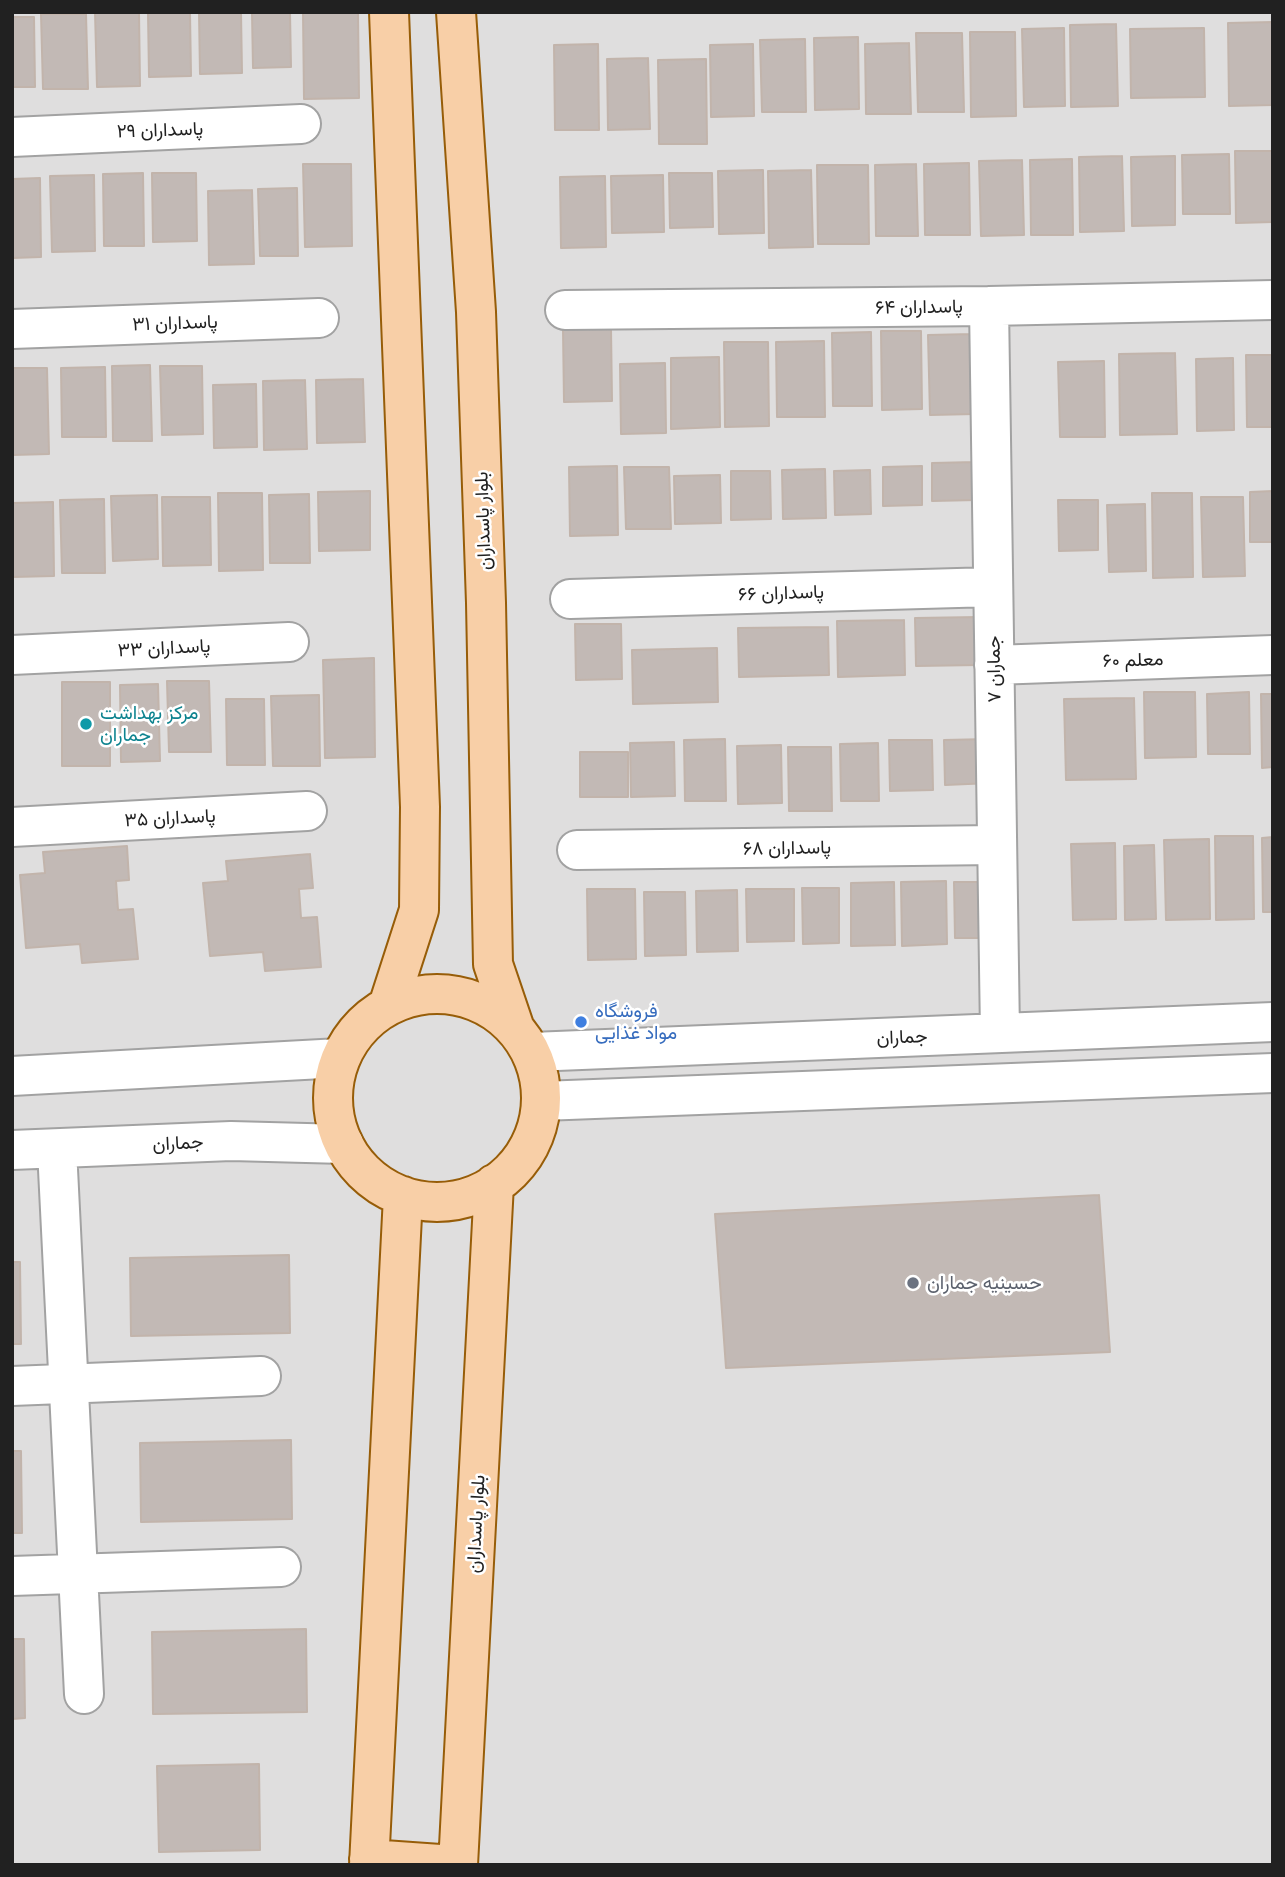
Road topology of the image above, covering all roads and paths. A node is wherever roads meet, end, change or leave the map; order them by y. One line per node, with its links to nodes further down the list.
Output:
1 (389, 12): 20 (main road)
2 (456, 12): 23 (main road, بلوار پاسداران)
3 (301, 124): 4 (street, پاسداران ۲۹)
4 (16, 136)
5 (1273, 300): 6 (street, پاسداران ۶۴)
6 (989, 306): 7 (street, پاسداران ۶۴); 10 (street, جماران ۷)
7 (565, 310)
8 (319, 318): 9 (street, پاسداران ۳۱)
9 (22, 328)
10 (993, 587): 11 (street, پاسداران ۶۶); 15 (street, جماران ۷)
11 (570, 599)
12 (289, 642): 13 (street, پاسداران ۳۳)
13 (25, 654)
14 (1273, 655): 15 (street, معلم ۶۰)
15 (994, 665): 18 (street, جماران ۷)
16 (307, 811): 17 (street, پاسداران ۳۵)
17 (23, 826)
18 (996, 845): 19 (street, پاسداران ۶۸); 22 (street, جماران ۷)
19 (577, 850)
20 (388, 1006): 23 (main road); 24 (main road)
21 (1273, 1022): 22 (street, جماران)
22 (1000, 1033): 23 (street, جماران)
23 (523, 1039): 27 (main road)
24 (340, 1058): 26 (street); 28 (main road)
25 (1273, 1073): 27 (street)
26 (12, 1076)
27 (542, 1101): 31 (main road)
28 (344, 1144): 29 (street, جماران); 32 (main road)
29 (57, 1149): 30 (street, جماران); 34 (street)
30 (12, 1150)
31 (494, 1184): 32 (main road); 41 (main road, بلوار پاسداران)
32 (403, 1196): 40 (main road)
33 (261, 1376): 34 (street)
34 (69, 1383): 35 (street); 37 (street)
35 (12, 1386)
36 (281, 1567): 37 (street)
37 (79, 1575): 38 (street); 39 (street)
38 (12, 1576)
39 (84, 1695)
40 (369, 1862): 41 (main road)
41 (456, 1865)

